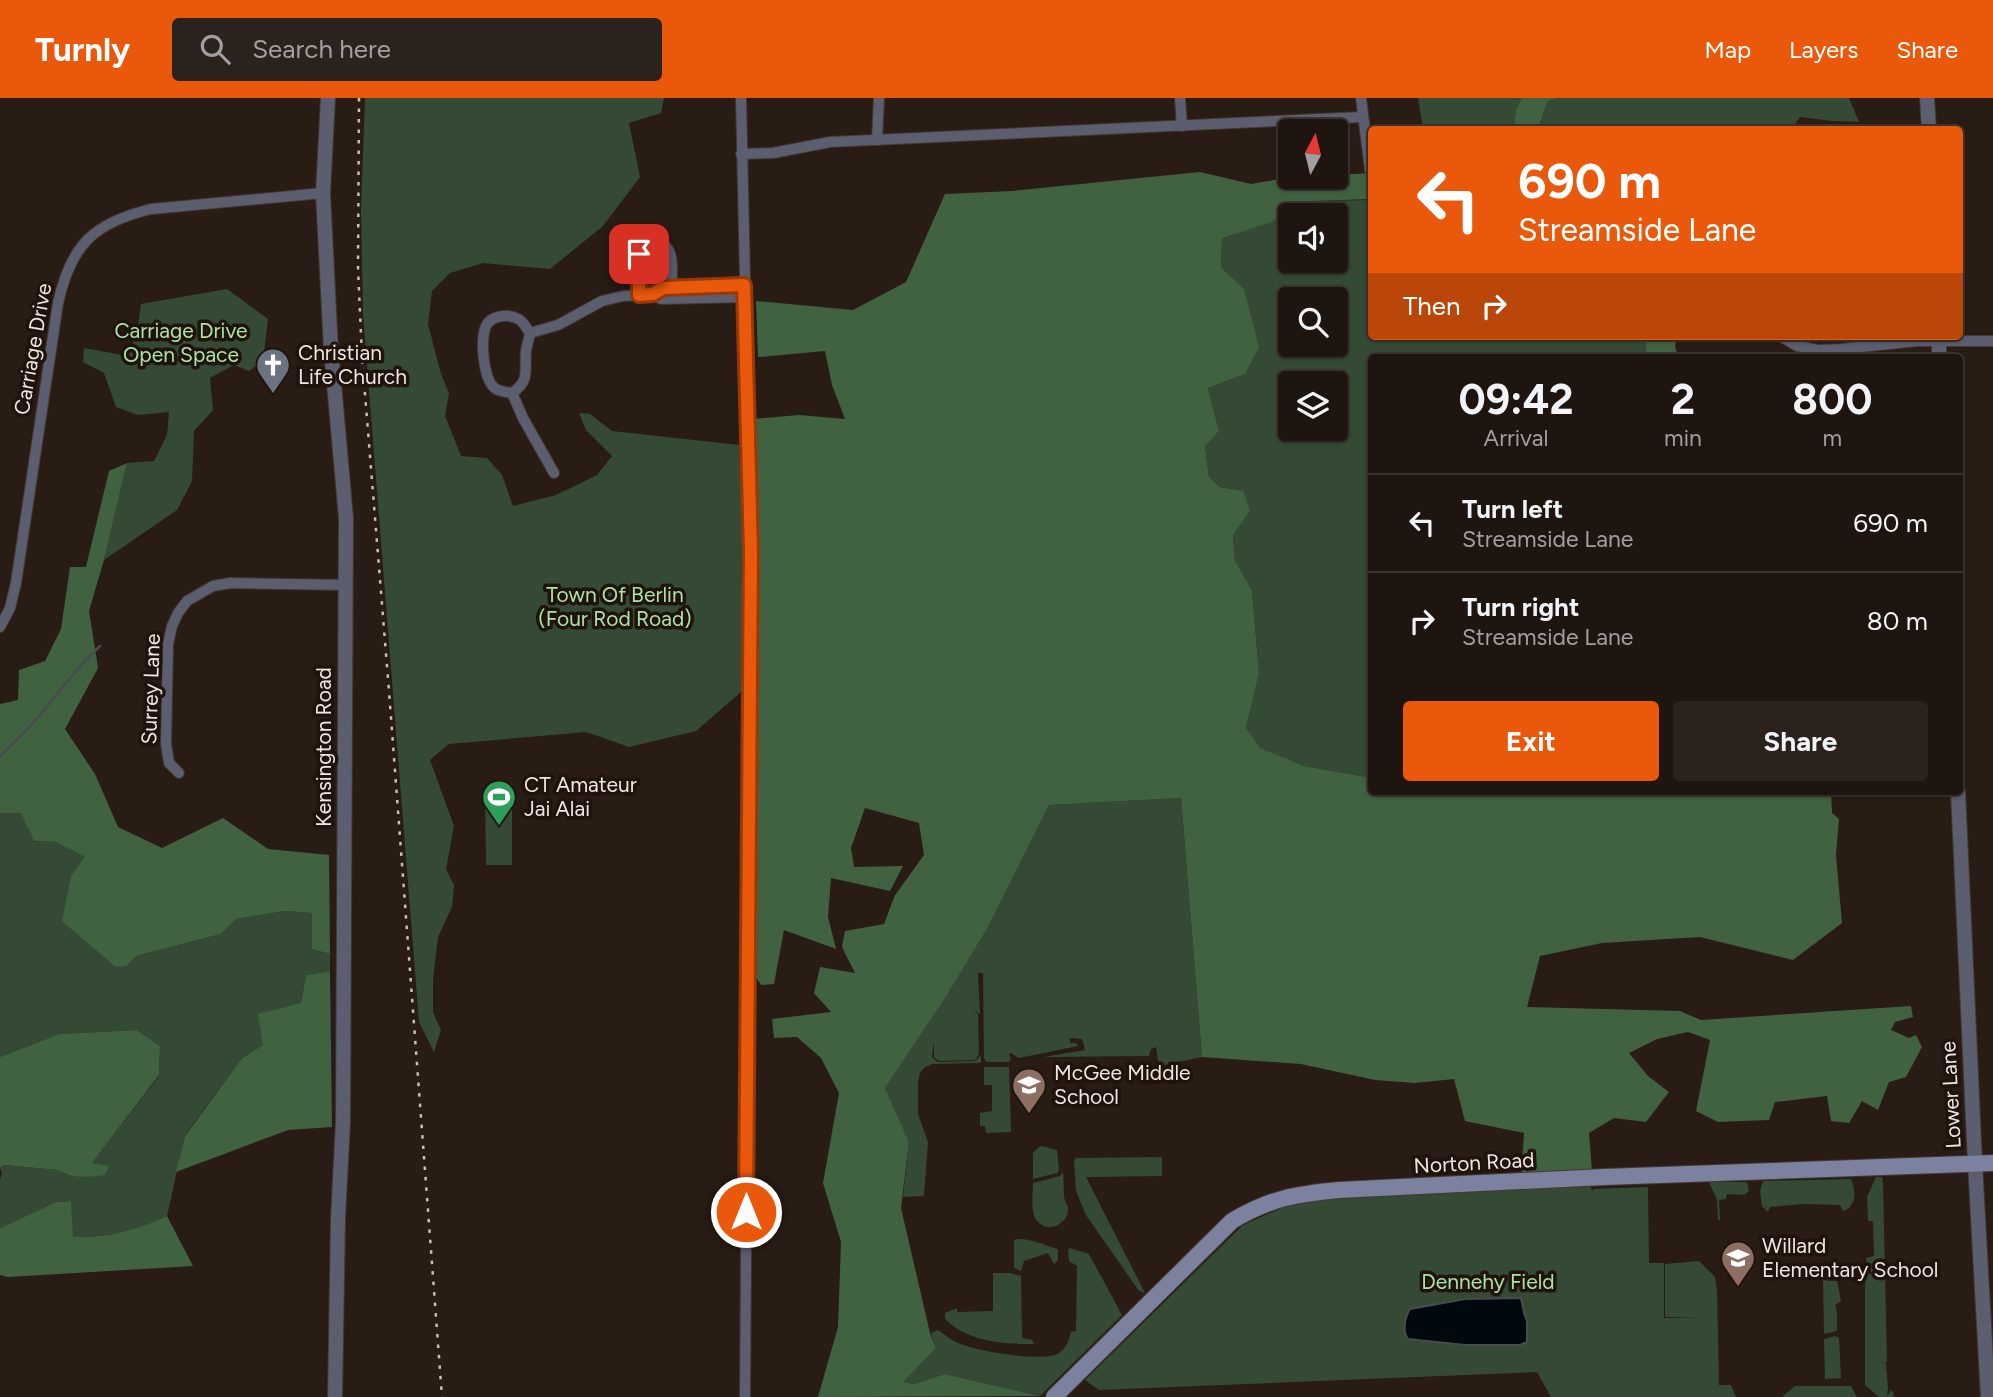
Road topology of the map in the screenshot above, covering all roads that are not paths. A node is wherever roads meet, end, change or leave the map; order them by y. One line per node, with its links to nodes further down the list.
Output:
1 (328, 98): 13 (street, Kensington Road)
2 (741, 98): 11 (street)
3 (879, 98): 10 (street)
4 (1181, 98): 8 (street)
5 (1361, 98): 7 (street)
6 (1927, 98): 9 (street)
7 (1363, 117): 8 (street); 12 (street)
8 (1182, 126): 10 (street)
9 (1929, 126)
10 (877, 140): 11 (street)
11 (741, 154): 15 (street)
12 (1368, 155)
13 (323, 193): 25 (street, Kensington Road); 26 (street, Carriage Drive)
14 (672, 288): 15 (street); 16 (street); 17 (street)
15 (745, 291): 16 (street); 33 (street)
16 (653, 294): 17 (street)
17 (639, 295): 18 (street)
18 (530, 333): 23 (street); 23 (street)
19 (1963, 339): 22 (street)
20 (1787, 340): 21 (street)
21 (1924, 340)
22 (1993, 341)
23 (512, 393): 24 (street)
24 (554, 473)
25 (346, 585): 27 (street, Surrey Lane); 32 (street, Kensington Road)
26 (0, 627)
27 (179, 773)
28 (1958, 795): 29 (street, Lower Lane)
29 (1975, 1163): 30 (main road, Norton Road); 31 (street, Lower Lane); 34 (main road, Norton Road)
30 (1993, 1163)
31 (1989, 1387)
32 (335, 1397)
33 (745, 1397)
34 (1054, 1397)

